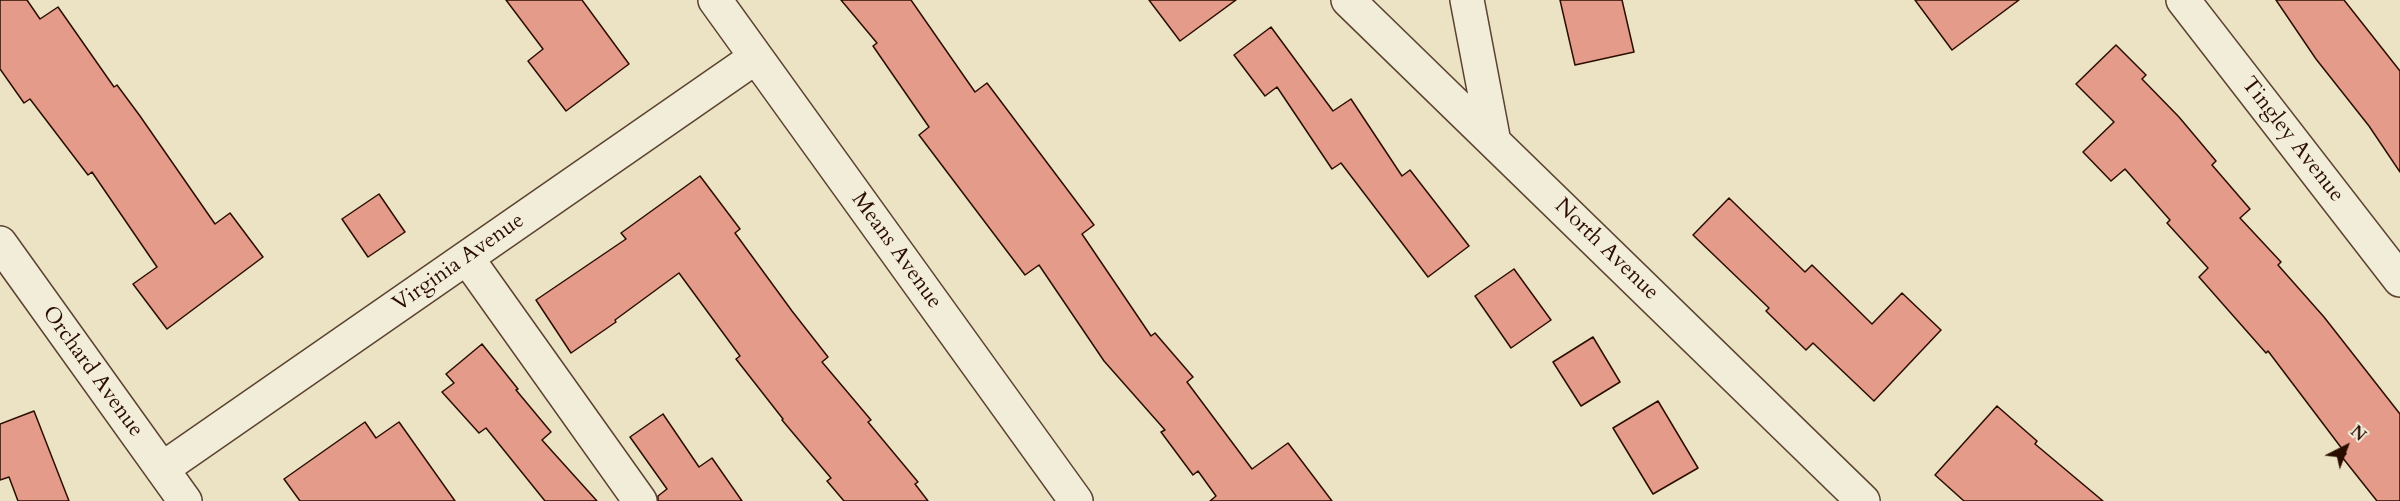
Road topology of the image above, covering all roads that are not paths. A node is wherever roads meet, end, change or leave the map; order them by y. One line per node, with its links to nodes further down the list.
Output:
1 (716, 0): 5 (street, Means Avenue)
2 (1348, 0): 6 (street, North Avenue)
3 (1467, 0): 6 (street)
4 (2183, 0): 9 (street, Tingley Avenue)
5 (756, 57): 8 (street, Virginia Avenue); 13 (street, Means Avenue)
6 (1494, 142): 14 (street, North Avenue)
7 (0, 243): 10 (street, Orchard Avenue)
8 (467, 258): 10 (street, Virginia Avenue); 12 (street)
9 (2400, 280)
10 (162, 469): 11 (street, Orchard Avenue)
11 (185, 501)
12 (640, 501)
13 (1076, 501)
14 (1863, 501)

